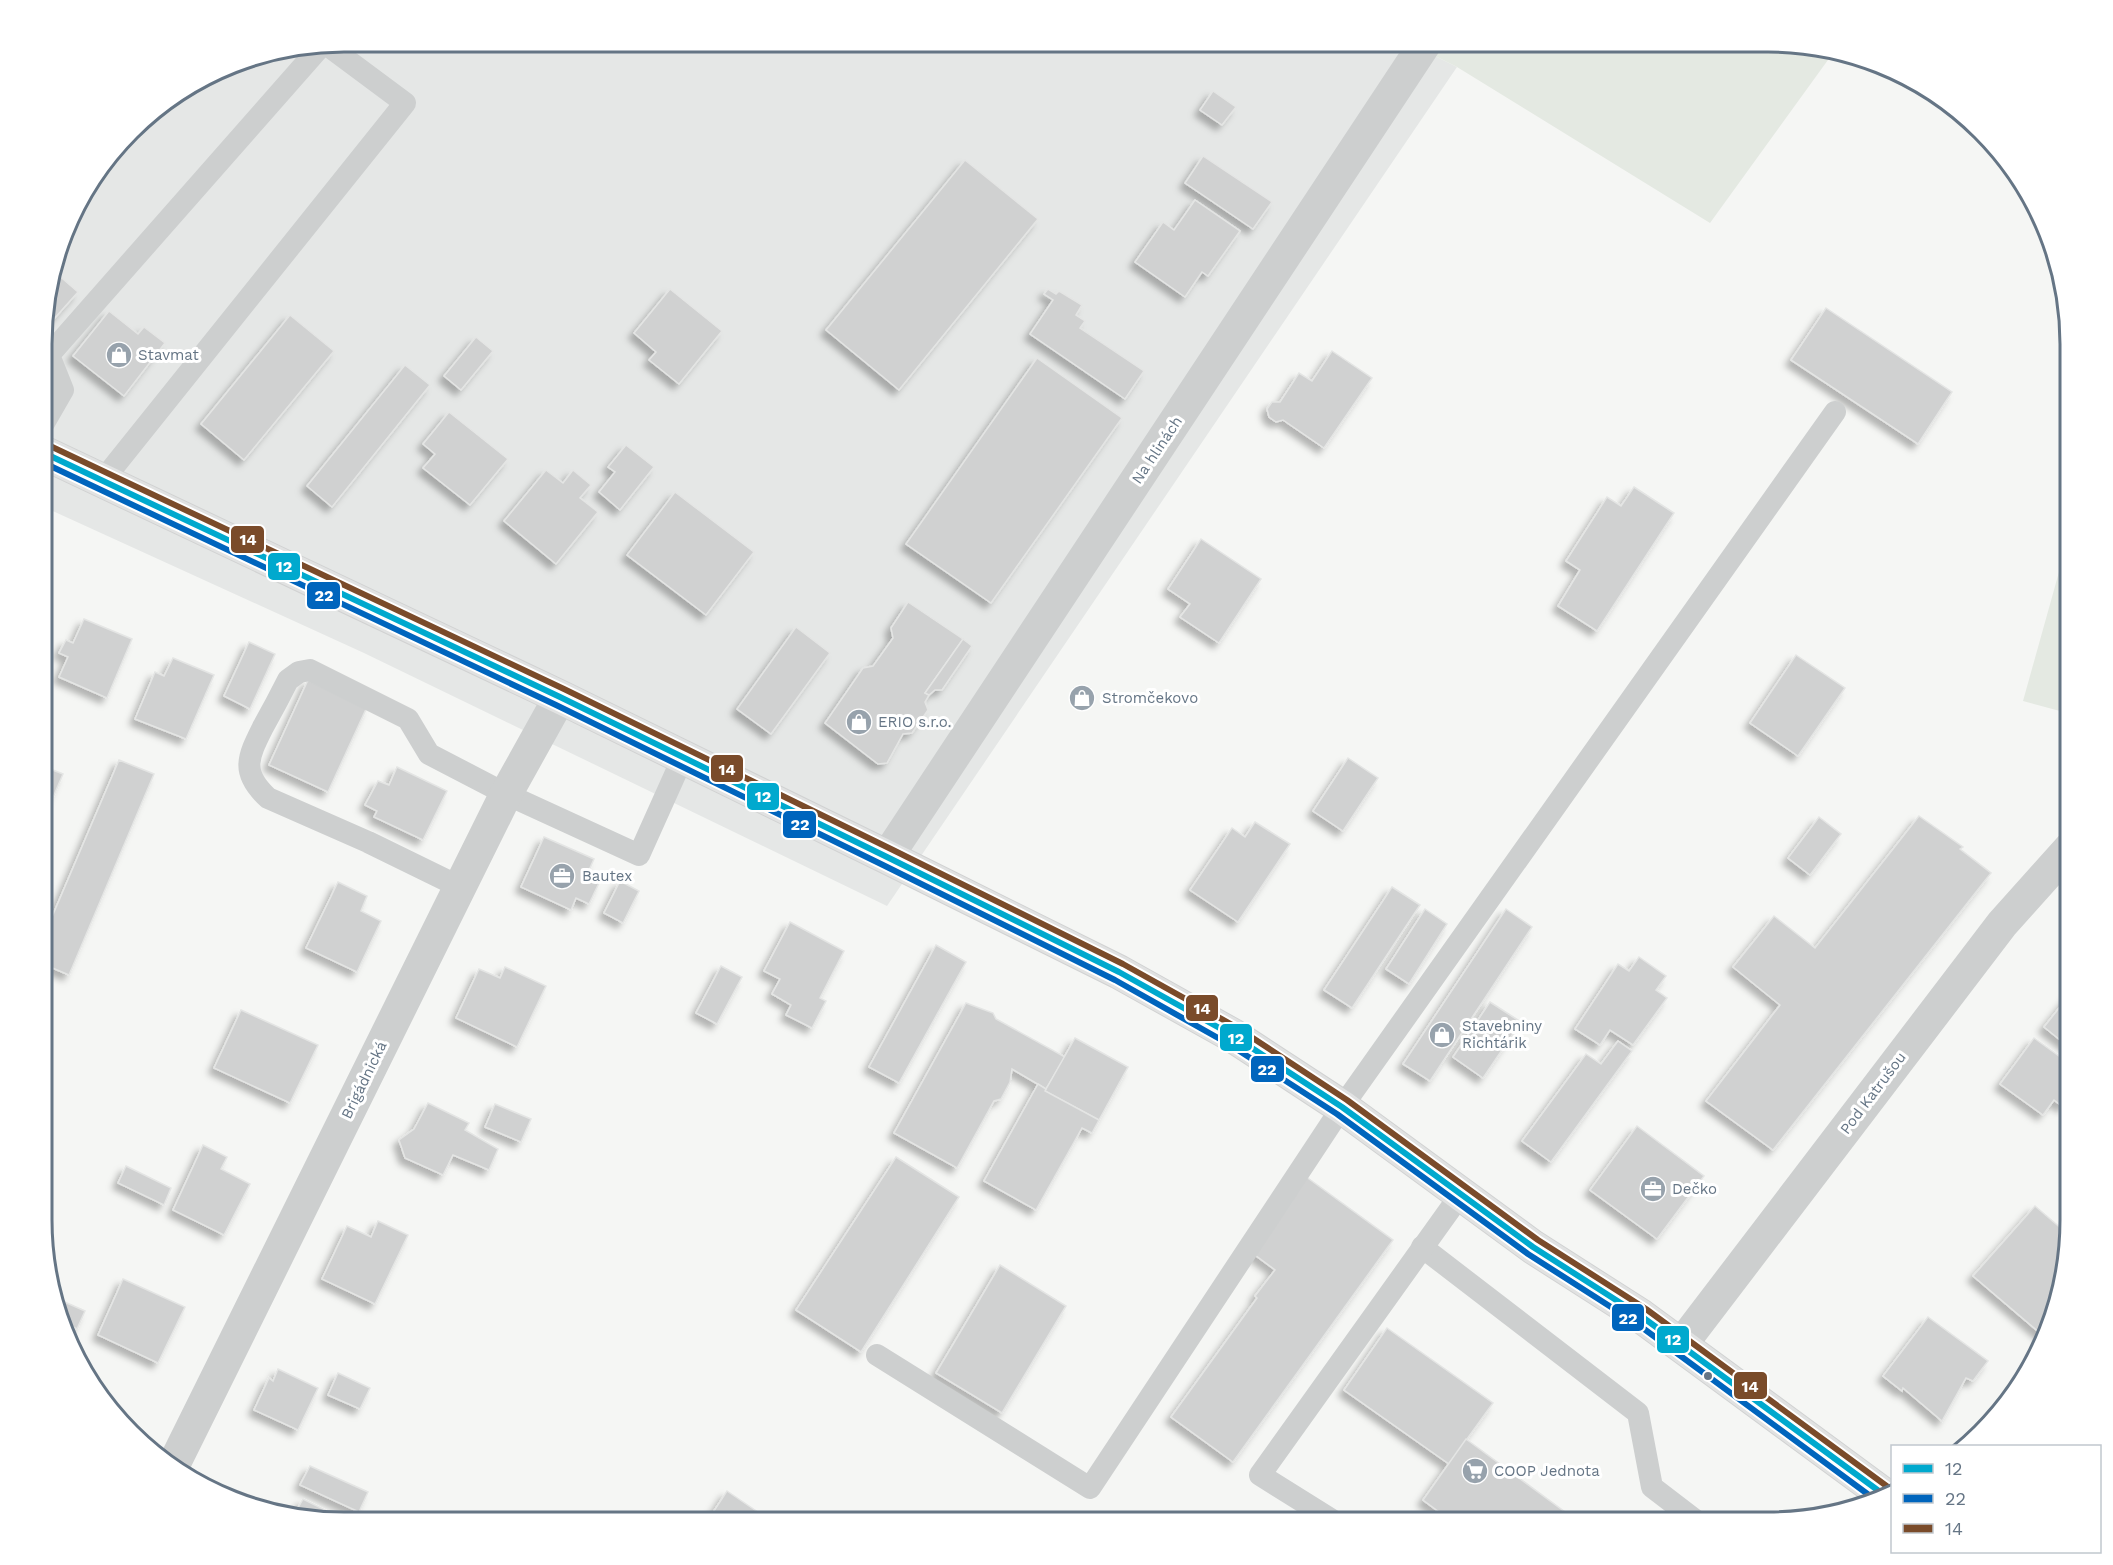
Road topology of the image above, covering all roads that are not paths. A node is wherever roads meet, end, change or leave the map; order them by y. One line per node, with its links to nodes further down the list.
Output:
1 (337, 52): 9 (lane)
2 (1419, 52): 13 (street, Na hlinách)
3 (314, 54): 4 (lane)
4 (52, 353)
5 (52, 363): 6 (lane)
6 (52, 409)
7 (1835, 412): 16 (lane)
8 (52, 457): 9 (main road)
9 (103, 480): 10 (main road)
10 (560, 697): 11 (main road); 12 (street, Brigádnická)
11 (683, 757): 12 (lane); 13 (main road)
12 (506, 794): 15 (street, Brigádnická); 15 (lane)
13 (887, 857): 16 (main road)
14 (2060, 859): 19 (street, Pod Katrušou)
15 (460, 887): 21 (street, Brigádnická)
16 (1342, 1107): 17 (main road); 20 (lane)
17 (1461, 1194): 18 (lane); 19 (main road)
18 (1422, 1247): 23 (lane); 24 (lane)
19 (1681, 1345): 22 (main road)
20 (878, 1355)
21 (176, 1459)
22 (1876, 1491)
23 (1320, 1512)
24 (1685, 1512)

